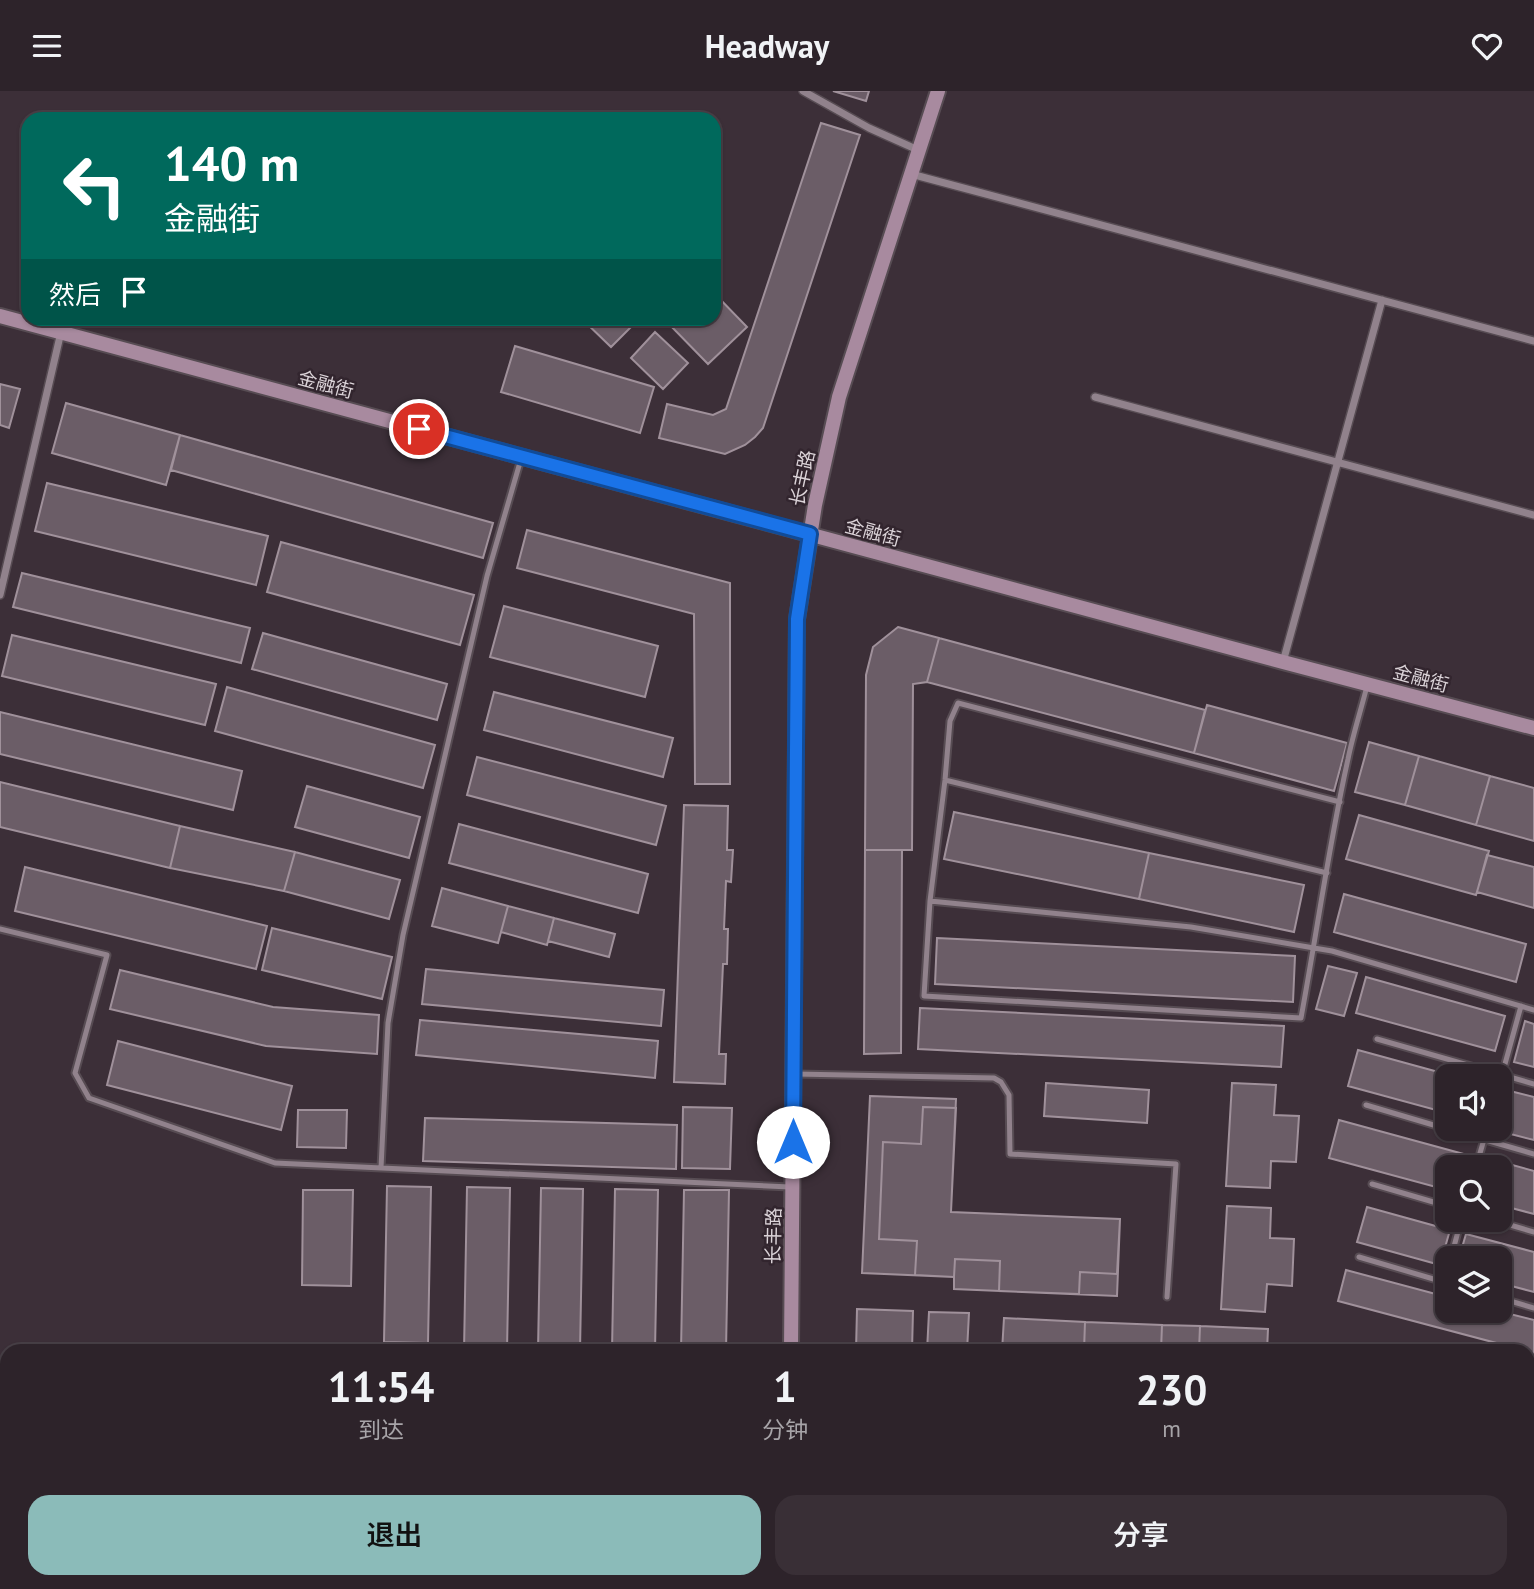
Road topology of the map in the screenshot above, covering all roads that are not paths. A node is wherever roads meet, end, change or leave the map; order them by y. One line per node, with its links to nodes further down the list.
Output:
1 (803, 91): 3 (street)
2 (937, 91): 3 (street, 长丰路)
3 (918, 150): 4 (street, 长丰路)
4 (911, 174): 5 (street); 15 (street, 长丰路)
5 (1382, 300): 10 (street); 13 (street)
6 (0, 316): 7 (street, 金融街)
7 (21, 322)
8 (36, 326): 9 (street, 金融街)
9 (61, 333): 12 (street, 金融街); 16 (street)
10 (1534, 341)
11 (1095, 397): 13 (street)
12 (522, 457): 15 (street, 金融街); 38 (lane)
13 (1337, 463): 14 (street); 17 (street)
14 (1534, 515)
15 (810, 534): 17 (street, 金融街); 31 (street, 长丰路)
16 (0, 595)
17 (1283, 662): 18 (street, 金融街)
18 (1367, 684): 19 (street, 金融街); 21 (lane)
19 (1534, 728)
20 (945, 780): 21 (lane); 22 (lane); 23 (lane)
21 (1340, 802): 22 (lane)
22 (1327, 873): 25 (lane)
23 (930, 901): 25 (lane); 25 (lane)
24 (0, 929): 38 (lane)
25 (1314, 948): 26 (lane)
26 (1521, 1006): 27 (lane); 30 (lane)
27 (1534, 1010)
28 (1377, 1039): 29 (lane)
29 (1456, 1064)
30 (1505, 1064)
31 (793, 1073): 40 (street, 长丰路); 46 (lane)
32 (1512, 1080): 33 (lane)
33 (1534, 1084)
34 (1366, 1105): 35 (lane)
35 (1435, 1125)
36 (1491, 1141): 37 (lane)
37 (1534, 1154)
38 (381, 1168): 40 (lane)
39 (1372, 1184): 41 (lane)
40 (793, 1187): 49 (street, 长丰路)
41 (1435, 1202)
42 (1512, 1226): 43 (lane)
43 (1534, 1232)
44 (1359, 1257): 45 (lane)
45 (1435, 1280)
46 (1167, 1297)
47 (1512, 1302): 48 (lane)
48 (1534, 1308)
49 (791, 1344)

